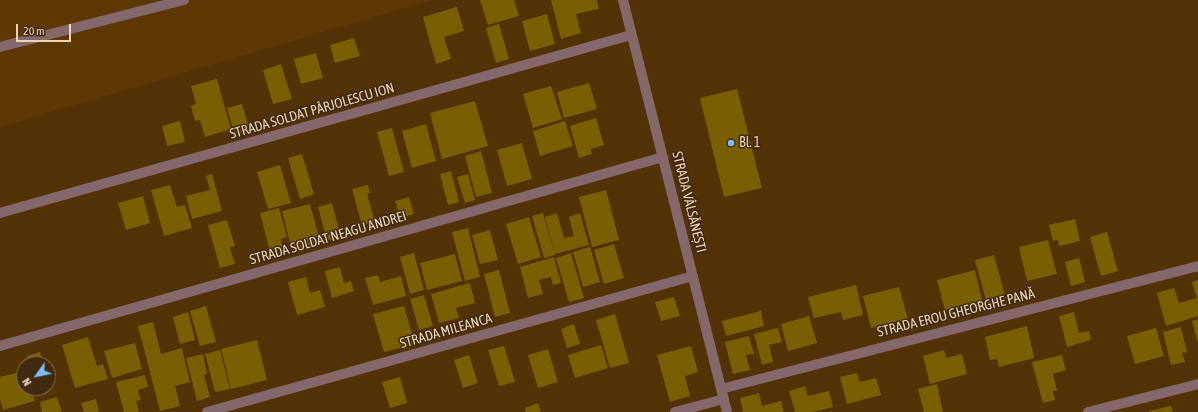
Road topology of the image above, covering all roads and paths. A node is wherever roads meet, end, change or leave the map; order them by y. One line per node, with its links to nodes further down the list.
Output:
1 (184, 0): 4 (street)
2 (623, 0): 3 (street, STRADA VÂLSĂNEȘTI)
3 (632, 35): 5 (street, STRADA VÂLSĂNEȘTI); 6 (street, STRADA SOLDAT PÂRJOLESCU ION)
4 (0, 47)
5 (663, 157): 8 (street, STRADA VÂLSĂNEȘTI); 9 (street, STRADA SOLDAT NEAGU ANDREI)
6 (0, 213)
7 (1198, 266): 11 (street, STRADA EROU GHEORGHE PANĂ)
8 (693, 276): 11 (street, STRADA VÂLSĂNEȘTI); 13 (street, STRADA MILEANCA)
9 (0, 346)
10 (1198, 384): 16 (street)
11 (721, 388): 12 (street, STRADA VÂLSĂNEȘTI)
12 (724, 399): 14 (street); 15 (street, STRADA VÂLSĂNEȘTI)
13 (207, 412)
14 (676, 412)
15 (727, 412)
16 (1088, 412)

